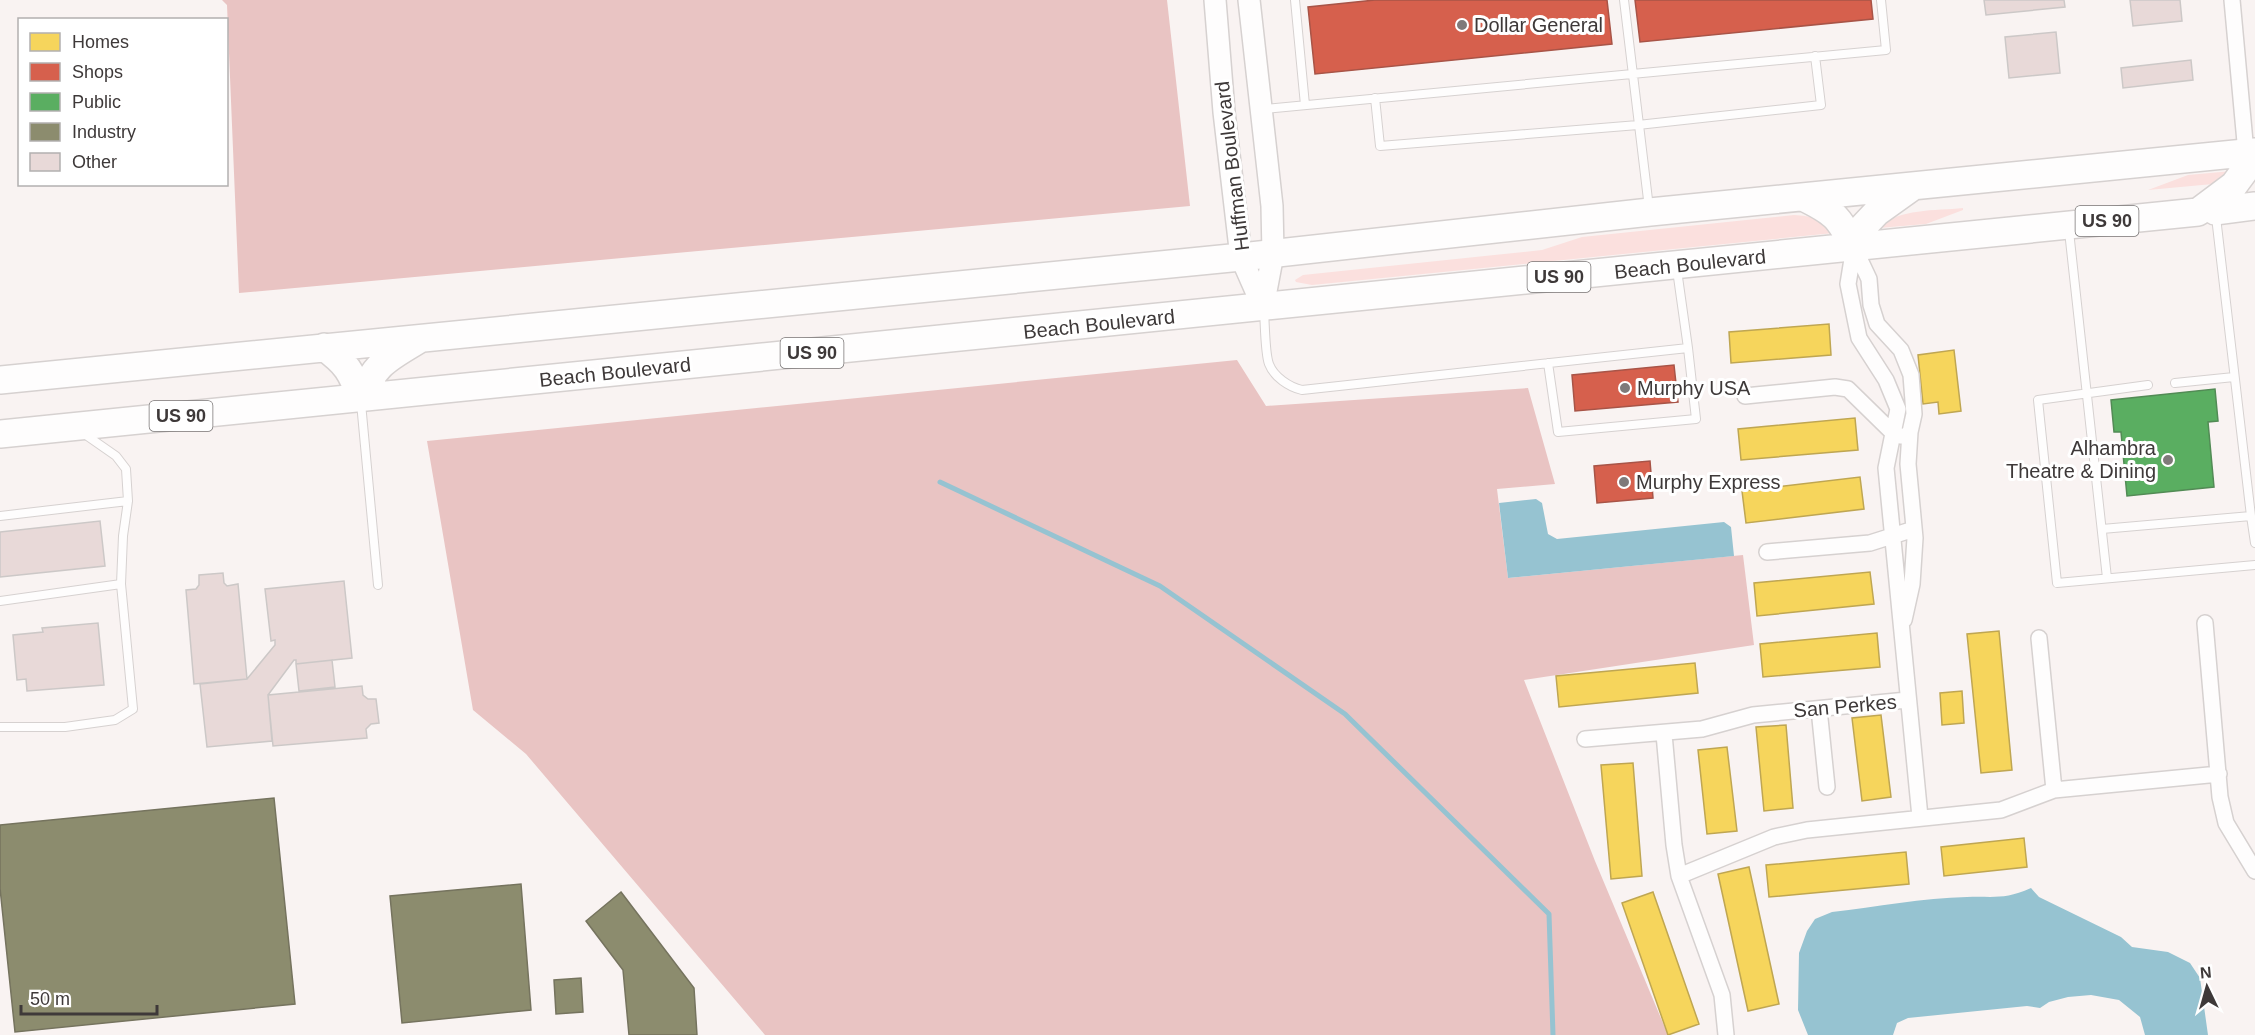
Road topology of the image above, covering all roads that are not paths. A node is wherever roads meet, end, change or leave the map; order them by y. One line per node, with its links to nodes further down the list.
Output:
1 (1215, 0): 22 (street, Huffman Boulevard)
2 (1249, 0): 11 (street, Huffman Boulevard)
3 (1294, 0): 10 (lane)
4 (1624, 0): 8 (lane)
5 (1881, 0): 7 (lane)
6 (2232, 0): 13 (street)
7 (1815, 56): 8 (lane); 12 (lane)
8 (1633, 73): 9 (lane); 12 (lane)
9 (1376, 98): 10 (lane); 12 (lane)
10 (1305, 105): 11 (lane)
11 (1262, 109): 21 (street, Huffman Boulevard)
12 (1638, 125): 18 (lane)
13 (2252, 157): 14 (highway); 17 (highway)
14 (1914, 186): 15 (highway); 20 (highway)
15 (1803, 197): 18 (highway); 20 (highway)
16 (2255, 206): 17 (highway, Beach Boulevard / US 90)
17 (2206, 211): 19 (highway, Beach Boulevard / US 90); 29 (lane)
18 (1650, 212): 21 (highway)
19 (2069, 225): 20 (highway, Beach Boulevard / US 90); 33 (lane)
20 (1854, 247): 23 (highway, Beach Boulevard / US 90); 38 (street, San Perkes); 39 (street)
21 (1273, 254): 22 (highway); 24 (street, Huffman Boulevard)
22 (1241, 257): 24 (street, Huffman Boulevard); 25 (highway)
23 (1676, 265): 24 (highway, Beach Boulevard / US 90); 27 (lane)
24 (1263, 307): 28 (lane); 35 (highway, Beach Boulevard / US 90)
25 (424, 337): 26 (highway); 35 (highway)
26 (324, 347): 30 (highway); 35 (highway)
27 (1688, 348): 28 (lane); 28 (lane)
28 (1548, 363)
29 (2234, 377): 31 (lane); 42 (lane)
30 (0, 380)
31 (2175, 383)
32 (2148, 385): 33 (lane)
33 (2088, 392): 44 (lane); 49 (lane)
34 (1745, 396): 38 (street)
35 (361, 398): 36 (highway, Beach Boulevard / US 90); 51 (lane)
36 (75, 427): 37 (highway, Beach Boulevard / US 90); 40 (lane)
37 (0, 434)
38 (1893, 434): 39 (street); 45 (street, San Perkes)
39 (1909, 439): 43 (street)
40 (128, 501): 41 (lane); 50 (lane)
41 (0, 516)
42 (2251, 516): 44 (lane); 46 (lane)
43 (1914, 529): 45 (street); 54 (street)
44 (2102, 529): 49 (lane)
45 (1892, 535): 47 (street); 54 (street, San Perkes)
46 (2255, 543)
47 (1767, 552)
48 (2255, 565): 49 (lane)
49 (2107, 578)
50 (121, 584): 52 (lane); 58 (lane)
51 (378, 585)
52 (0, 601)
53 (2205, 623): 61 (street)
54 (1901, 632): 56 (street, San Perkes)
55 (2038, 638): 63 (street)
56 (1907, 700): 57 (street, San Perkes); 64 (street)
57 (1819, 709): 59 (street, San Perkes); 62 (street)
58 (0, 727)
59 (1664, 734): 60 (street, San Perkes); 66 (street)
60 (1585, 740)
61 (2219, 774): 63 (street); 65 (street)
62 (1827, 787)
63 (2054, 790): 64 (street)
64 (1920, 817): 66 (street)
65 (2255, 871)
66 (1679, 876): 67 (street)
67 (1726, 1035)

